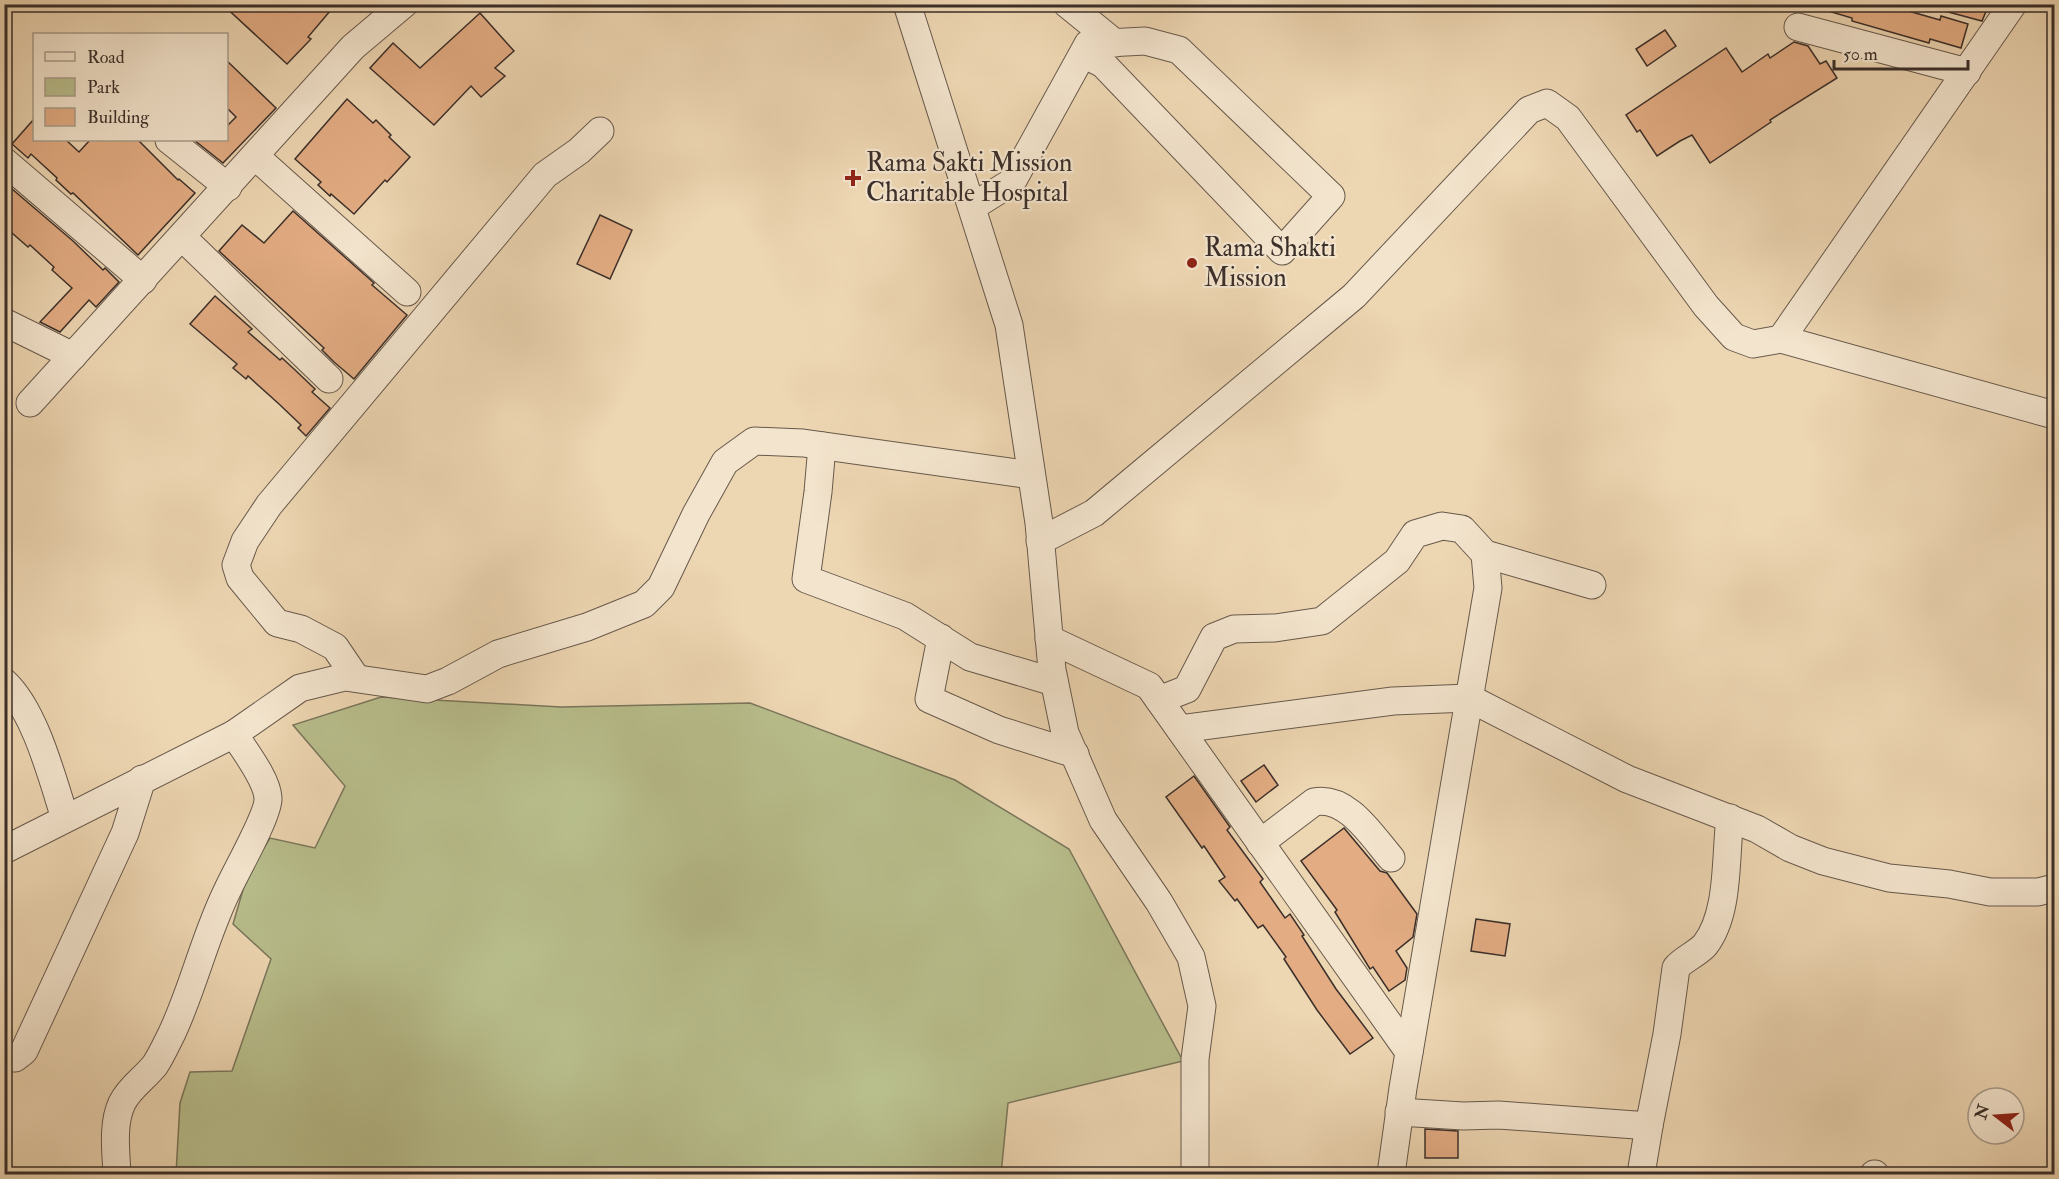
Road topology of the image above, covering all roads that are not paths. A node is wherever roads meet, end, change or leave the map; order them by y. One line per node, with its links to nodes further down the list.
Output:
1 (404, 4): 11 (street)
2 (907, 4): 14 (street)
3 (1067, 4): 6 (street)
4 (2013, 4): 8 (street)
5 (1798, 27): 8 (street)
6 (1115, 43): 7 (street); 7 (street)
7 (1083, 54): 14 (street)
8 (1967, 72): 19 (street)
9 (600, 131): 31 (street)
10 (170, 141): 13 (street)
11 (255, 156): 13 (street); 17 (street)
12 (4, 161): 16 (street)
13 (228, 186): 15 (street)
14 (972, 207): 25 (street)
15 (182, 237): 16 (street); 21 (street)
16 (143, 280): 20 (street)
17 (407, 292)
18 (4, 322): 20 (street)
19 (1780, 339): 23 (street); 26 (street)
20 (73, 356): 22 (street)
21 (329, 379)
22 (30, 403)
23 (2055, 415)
24 (822, 446): 25 (street); 29 (street); 31 (street)
25 (1031, 475): 26 (street)
26 (1040, 540): 30 (street)
27 (1485, 554): 28 (street); 34 (street); 35 (street)
28 (1592, 585)
29 (941, 638): 33 (street); 38 (street)
30 (1049, 639): 33 (street); 35 (street)
31 (356, 678): 37 (street)
32 (4, 682): 40 (street)
33 (1054, 682): 38 (street)
34 (1469, 698): 36 (street); 41 (street); 46 (street)
35 (1159, 700): 36 (street)
36 (1180, 729): 42 (street)
37 (234, 734): 39 (street); 51 (street)
38 (1075, 754): 50 (street)
39 (142, 779): 40 (street); 47 (street)
40 (65, 818): 43 (street)
41 (1730, 818): 45 (street); 49 (street)
42 (1260, 843): 44 (street); 46 (street)
43 (4, 850)
44 (1391, 858)
45 (2055, 888)
46 (1409, 1052): 48 (street)
47 (4, 1055)
48 (1399, 1112): 49 (street); 52 (street)
49 (1649, 1126): 53 (street)
50 (1194, 1173)
51 (117, 1174)
52 (1391, 1174)
53 (1641, 1174)

